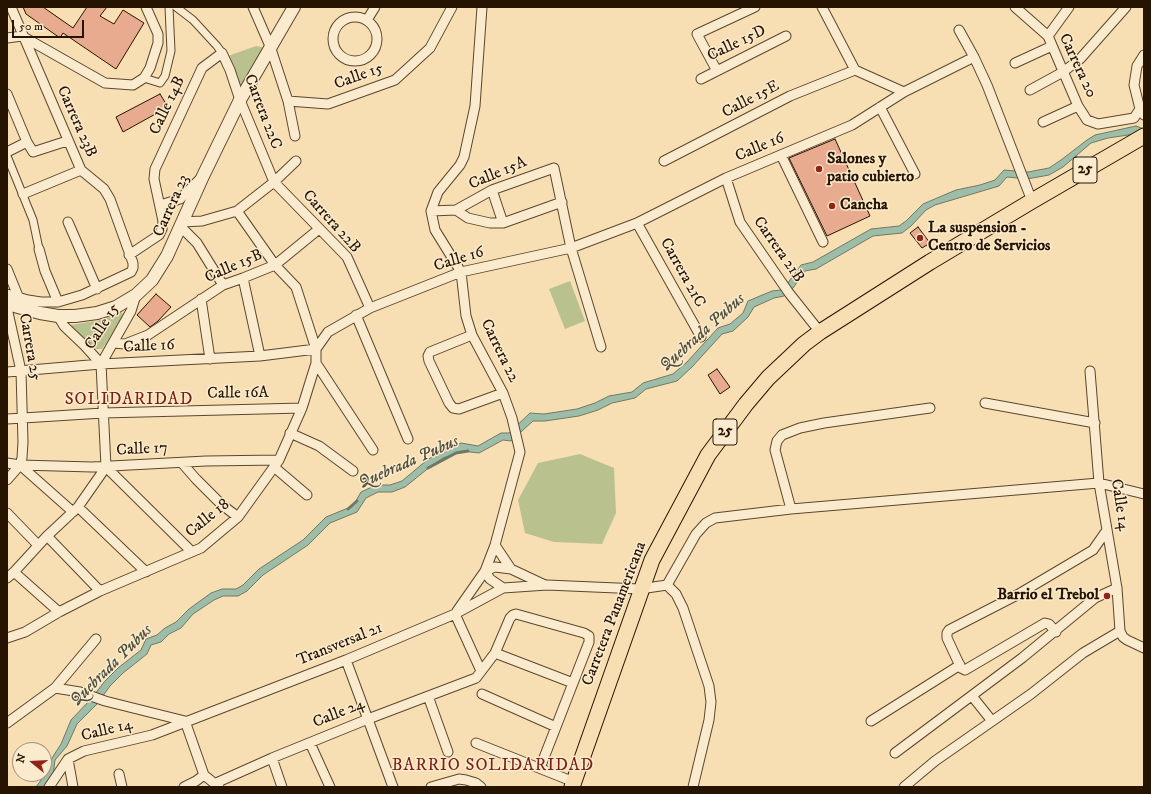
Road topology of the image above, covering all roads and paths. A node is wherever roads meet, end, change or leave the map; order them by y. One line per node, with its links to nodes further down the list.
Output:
1 (10, 7): 17 (street, Carrera 23B)
2 (146, 7): 31 (street)
3 (169, 7): 31 (street)
4 (176, 7): 24 (street)
5 (253, 7): 22 (street)
6 (294, 7): 22 (street, Carrera 23)
7 (375, 7): 15 (street)
8 (452, 7): 37 (street, Calle 15)
9 (482, 7): 63 (street)
10 (755, 7): 29 (street)
11 (822, 7): 28 (street)
12 (1016, 7): 19 (street, Carrera 20)
13 (1069, 7): 19 (street)
14 (1126, 7): 30 (street)
15 (367, 20): 15 (street)
16 (959, 30): 26 (street)
17 (20, 36): 20 (street); 21 (street); 31 (street); 44 (street, Carrera 23B)
18 (786, 36): 29 (street, Calle 15D)
19 (1048, 36): 23 (street, Carrera 20)
20 (7, 38)
21 (7, 45)
22 (270, 46): 36 (street, Carrera 23); 37 (street)
23 (1052, 46): 27 (street); 30 (street, Carrera 20)
24 (222, 53): 36 (street, Carrera 22C); 60 (street, Calle 14B)
25 (1144, 56): 40 (street)
26 (974, 57): 34 (street, Calle 16); 58 (street)
27 (1016, 63)
28 (855, 70): 34 (street); 50 (street, Calle 15E)
29 (717, 71): 32 (street, Calle 15D)
30 (1063, 72): 33 (street); 38 (street, Carrera 20)
31 (144, 78)
32 (701, 79)
33 (1030, 90)
34 (904, 92): 39 (street, Calle 16)
35 (7, 94): 45 (street)
36 (240, 100): 53 (street, Carrera 23); 55 (street, Carrera 22C)
37 (288, 101): 42 (street)
38 (1078, 106): 40 (street, Carrera 20); 41 (street)
39 (880, 107): 47 (street, Calle 16); 52 (street)
40 (1142, 112)
41 (1043, 122)
42 (295, 136)
43 (1141, 138): 58 (highway, Carretera Panamericana / 25)
44 (67, 141): 45 (street); 51 (street, Carrera 23B)
45 (27, 142): 46 (street)
46 (7, 152)
47 (781, 155): 54 (street, Calle 16); 69 (street)
48 (7, 156): 57 (street)
49 (296, 161): 55 (street)
50 (664, 161)
51 (81, 170): 57 (street); 72 (street, Carrera 23B)
52 (915, 174)
53 (202, 176): 60 (street); 67 (street, Carrera 23)
54 (726, 178): 66 (street, Calle 16); 92 (street, Carrera 21B)
55 (274, 182): 62 (street); 68 (street, Carrera 22B)
56 (492, 190): 59 (street, Calle 15A); 61 (street, Calle 15A); 65 (street)
57 (23, 194): 71 (street)
58 (1032, 201): 92 (highway, Carretera Panamericana / 25)
59 (562, 202): 65 (street, Calle 15A); 70 (street)
60 (160, 205): 72 (street)
61 (456, 210): 63 (street, Calle 15A); 65 (street, Calle 15A)
62 (237, 211): 67 (street); 73 (street)
63 (431, 211): 75 (street, Carrera 22)
64 (68, 222): 79 (street)
65 (503, 223)
66 (637, 223): 70 (street, Calle 16); 94 (street, Carrera 21C)
67 (181, 224): 78 (street); 81 (street, Carrera 23)
68 (319, 228): 73 (street, Calle 15B); 88 (street, Carrera 22B)
69 (823, 242)
70 (571, 248): 75 (street, Calle 16); 96 (street)
71 (39, 249): 85 (street)
72 (131, 259): 79 (street)
73 (275, 265): 76 (street, Calle 15B); 97 (street)
74 (7, 269): 77 (street, Carrera 25)
75 (461, 272): 88 (street, Calle 16); 93 (street, Carrera 22)
76 (243, 278): 78 (street, Calle 15B); 98 (street)
77 (9, 281): 82 (street, Carrera 25)
78 (223, 285): 83 (street, Calle 15B)
79 (97, 289): 85 (street)
80 (7, 294): 82 (street)
81 (136, 295): 91 (street, Carrera 23); 95 (street, Calle 15)
82 (18, 296): 84 (street)
83 (201, 299): 95 (street, Calle 15B); 99 (street)
84 (28, 300): 85 (street); 89 (street)
85 (58, 302)
86 (7, 304): 89 (street, Carrera 23)
87 (7, 308): 102 (street, Carrera 25)
88 (370, 308): 90 (street, Calle 16)
89 (40, 313): 91 (street, Carrera 23)
90 (356, 315): 97 (street, Calle 16); 114 (street)
91 (58, 316): 101 (street, Calle 15)
92 (820, 332): 143 (highway, Carretera Panamericana / 25)
93 (472, 335): 105 (street, Carrera 22); 105 (street)
94 (701, 337)
95 (113, 343): 101 (street, Calle 15)
96 (601, 347)
97 (316, 349): 98 (street, Calle 16); 100 (street, Calle 18)
98 (260, 356): 99 (street, Calle 16)
99 (210, 359): 101 (street, Calle 16)
100 (316, 363): 107 (street, Calle 18); 115 (street)
101 (102, 364): 102 (street, Calle 16); 109 (street)
102 (21, 371): 104 (street, Calle 16); 110 (street, Carrera 25)
103 (1090, 371): 112 (street, Calle 14)
104 (7, 372)
105 (503, 393): 133 (street, Carrera 22)
106 (984, 403): 112 (street)
107 (302, 408): 109 (street, Calle 16A); 113 (street, Calle 18)
108 (930, 408): 127 (street)
109 (103, 413): 110 (street, Calle 16A); 120 (street)
110 (22, 418): 111 (street, Calle 16A); 119 (street, Carrera 25)
111 (7, 419)
112 (1094, 423): 123 (street, Calle 14)
113 (290, 433): 118 (street, Calle 18); 121 (street)
114 (408, 439)
115 (373, 450)
116 (7, 463): 119 (street, Calle 17)
117 (182, 463): 118 (street, Calle 17); 120 (street, Calle 17); 129 (street)
118 (276, 464): 125 (street); 129 (street, Calle 18)
119 (20, 465): 120 (street, Calle 17); 122 (street); 126 (street)
120 (106, 467): 126 (street); 134 (street)
121 (353, 471)
122 (7, 480)
123 (1099, 483): 124 (street); 127 (street); 130 (street, Calle 14)
124 (1144, 494)
125 (307, 495)
126 (76, 509): 131 (street); 137 (street)
127 (791, 509): 140 (street)
128 (7, 513): 132 (street)
129 (238, 517): 134 (street, Calle 18)
130 (1107, 530): 142 (street, Calle 14); 154 (street)
131 (47, 536): 132 (street); 144 (street)
132 (38, 545): 138 (street)
133 (495, 545): 135 (street); 136 (street, Carrera 22)
134 (192, 552): 137 (street, Calle 18)
135 (511, 569): 136 (street, Transversal 21); 139 (street, Transversal 21)
136 (485, 571): 141 (street); 146 (street, Carrera 22)
137 (146, 572): 144 (street, Calle 18)
138 (11, 575): 145 (street)
139 (547, 585): 141 (street, Transversal 21); 143 (street, Transversal 21)
140 (667, 585): 143 (street, Transversal 21); 187 (street)
141 (503, 588): 146 (street, Transversal 21)
142 (1117, 588): 147 (street, Calle 14); 148 (street)
143 (640, 589): 176 (highway, Carretera Panamericana / 25)
144 (100, 591): 145 (street, Calle 18)
145 (59, 612): 149 (street, Calle 18)
146 (455, 614): 153 (street, Transversal 21); 155 (street)
147 (1120, 631): 151 (street); 164 (street)
148 (1056, 632): 154 (street); 160 (street)
149 (7, 638)
150 (96, 639): 157 (street)
151 (1144, 648)
152 (495, 653): 155 (street); 156 (street); 156 (street)
153 (346, 660): 161 (street); 162 (street, Transversal 21)
154 (960, 666): 163 (street)
155 (478, 675): 159 (street, Calle 24)
156 (573, 683): 166 (street)
157 (55, 688): 162 (street); 165 (street)
158 (482, 694): 166 (street)
159 (428, 696): 161 (street, Calle 24); 169 (street)
160 (972, 696): 164 (street); 170 (street)
161 (368, 719): 167 (street, Calle 24); 184 (street)
162 (185, 721): 172 (street, Calle 14); 175 (street)
163 (871, 721)
164 (992, 721): 188 (street)
165 (7, 723)
166 (556, 727): 173 (street)
167 (310, 743): 171 (street, Calle 24); 183 (street)
168 (476, 743): 173 (street)
169 (448, 752)
170 (895, 753)
171 (272, 758): 177 (street, Calle 24); 182 (street)
172 (68, 759): 178 (street, Calle 14); 179 (street)
173 (540, 768): 176 (street)
174 (119, 774): 180 (street)
175 (204, 774): 177 (street); 181 (street)
176 (573, 784)
177 (217, 785)
178 (49, 787)
179 (73, 787)
180 (122, 787)
181 (184, 787)
182 (282, 787)
183 (330, 787)
184 (393, 787)
185 (431, 787): 186 (street)
186 (481, 787)
187 (693, 787)
188 (904, 787)

